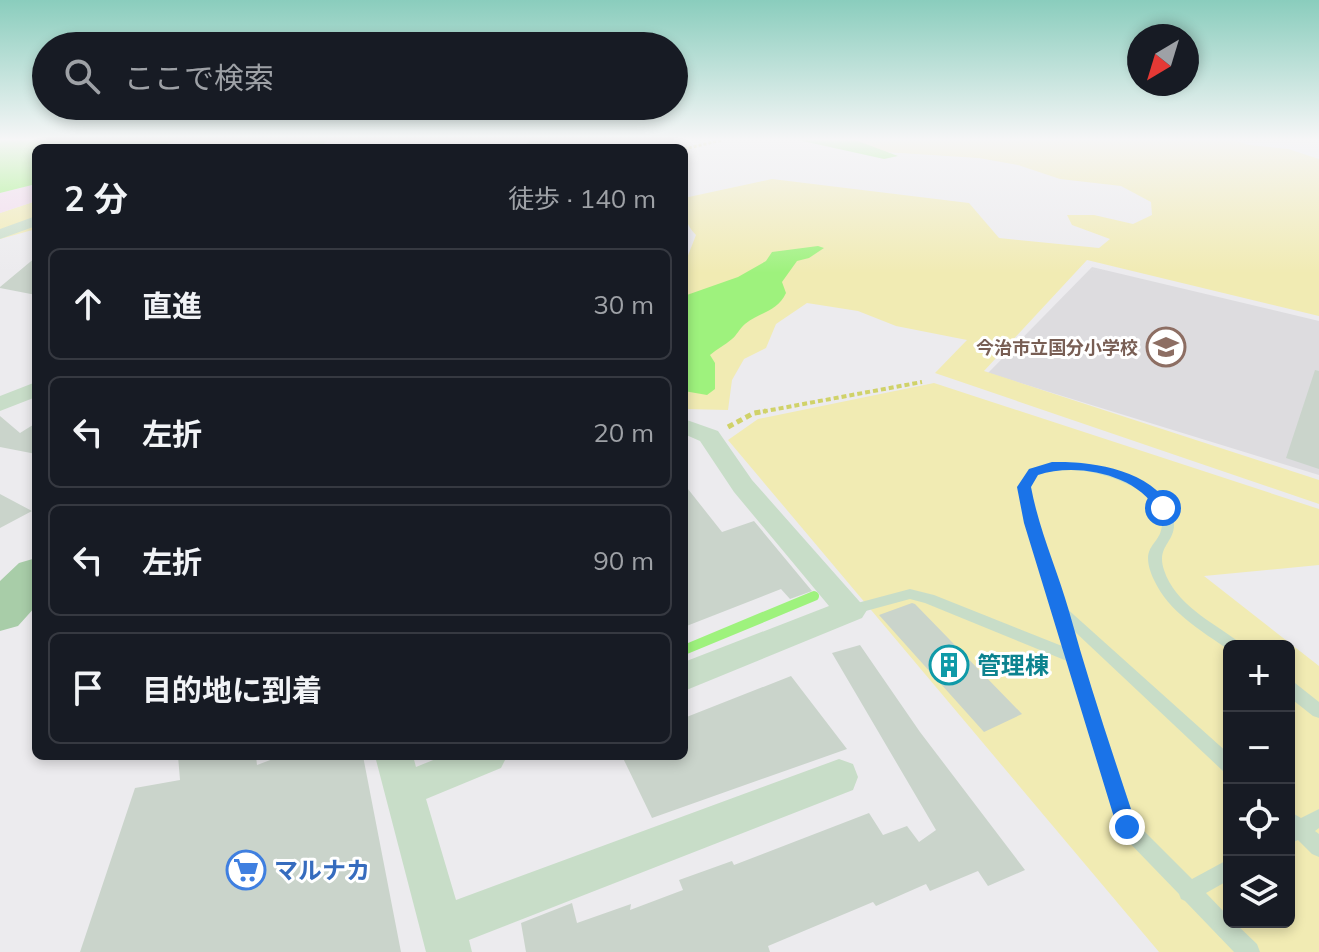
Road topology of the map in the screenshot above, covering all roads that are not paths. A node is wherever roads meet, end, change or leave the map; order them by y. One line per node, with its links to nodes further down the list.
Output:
1 (32, 222): 2 (street)
2 (0, 234)
3 (32, 391): 4 (street)
4 (0, 404)
5 (697, 431): 8 (street)
6 (32, 579): 9 (main road)
7 (1060, 609): 10 (lane); 11 (lane); 15 (lane)
8 (851, 610): 11 (lane); 12 (street)
9 (0, 612)
10 (1227, 640)
11 (1071, 656): 24 (lane)
12 (688, 675)
13 (1295, 693): 14 (lane)
14 (1319, 711)
15 (1223, 759)
16 (467, 760): 17 (street)
17 (399, 773): 25 (street)
18 (839, 777): 25 (street)
19 (1319, 818): 20 (lane)
20 (1295, 827)
21 (1295, 830): 22 (lane)
22 (1319, 847)
23 (1223, 872): 24 (lane)
24 (1188, 892): 26 (lane)
25 (446, 940)
26 (1249, 952)

